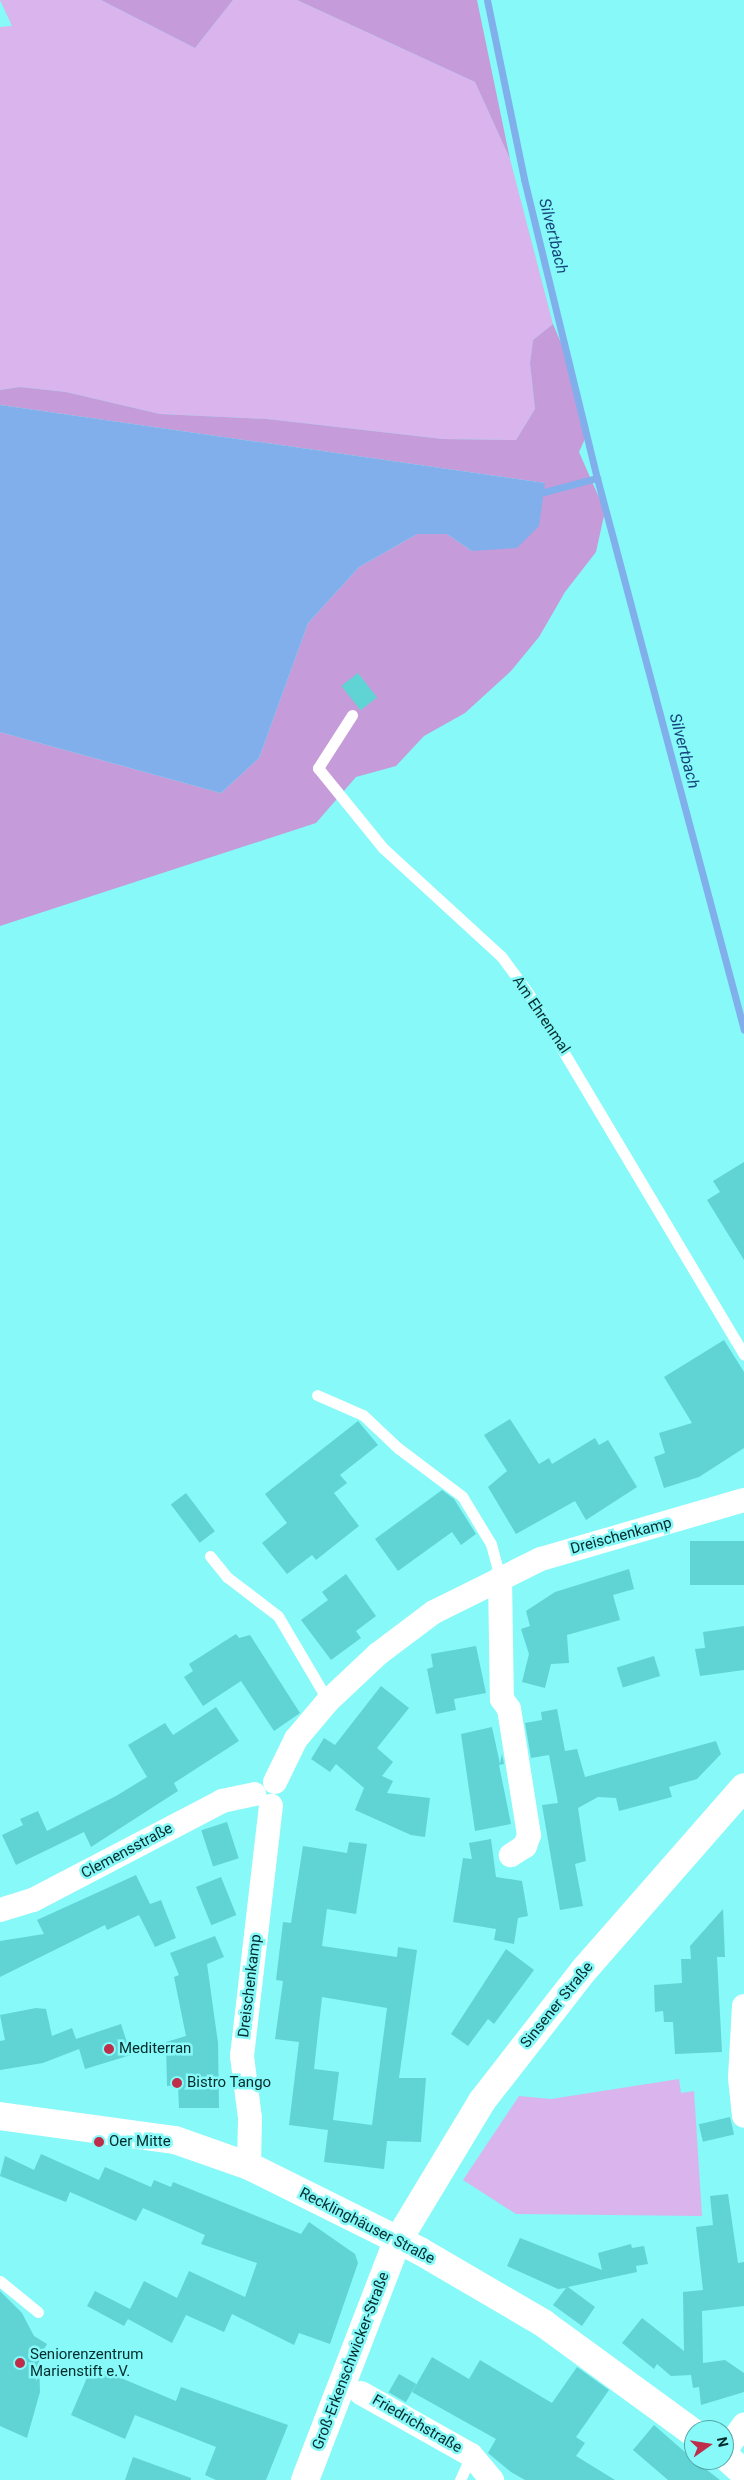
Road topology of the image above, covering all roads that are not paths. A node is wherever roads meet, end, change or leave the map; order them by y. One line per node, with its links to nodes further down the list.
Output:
1 (352, 715): 2 (lane, Am Ehrenmal)
2 (744, 1355)
3 (317, 1395): 6 (lane)
4 (744, 1500): 6 (street, Dreischenkamp)
5 (210, 1556): 7 (lane)
6 (500, 1578): 7 (street, Dreischenkamp); 10 (street)
7 (328, 1701): 9 (street, Dreischenkamp)
8 (744, 1787): 16 (main road, Sinsener Straße)
9 (262, 1800): 11 (street, Clemensstraße); 15 (street, Dreischenkamp)
10 (511, 1855)
11 (0, 1910)
12 (744, 2006): 14 (street)
13 (0, 2116): 15 (main road, Recklinghäuser Straße)
14 (744, 2116)
15 (249, 2166): 16 (main road, Recklinghäuser Straße)
16 (397, 2242): 21 (main road, Recklinghäuser Straße); 26 (main road, Groß-Erkenschwicker-Straße)
17 (0, 2280): 18 (lane)
18 (38, 2312)
19 (361, 2392): 23 (street, Friedrichstraße)
20 (744, 2424): 22 (street)
21 (684, 2426)
22 (734, 2438)
23 (471, 2455): 27 (lane); 28 (street, Friedrichstraße)
24 (734, 2463): 25 (main road)
25 (744, 2473)
26 (305, 2480)
27 (460, 2480)
28 (492, 2480)

